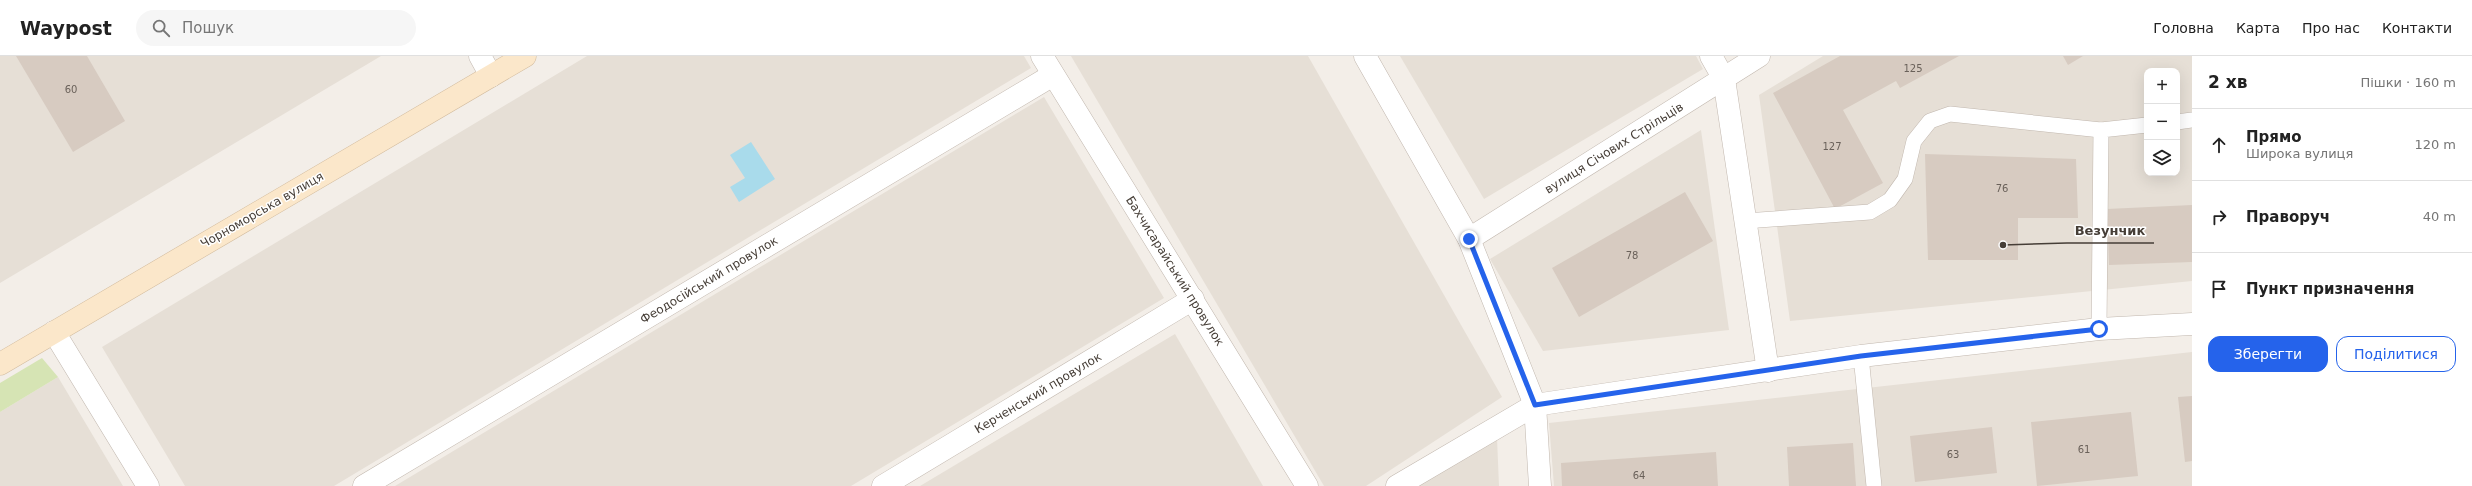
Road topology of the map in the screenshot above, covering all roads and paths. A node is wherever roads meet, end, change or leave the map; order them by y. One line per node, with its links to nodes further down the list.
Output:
1 (480, 56): 8 (street)
2 (525, 56): 8 (street, Чорноморська вулиця)
3 (1042, 56): 7 (street, Бахчисарайський провулок)
4 (1365, 56): 15 (street)
5 (1711, 56): 9 (street)
6 (1759, 56): 9 (street, вулиця Січових Стрільців)
7 (1053, 75): 16 (street, Бахчисарайський провулок); 25 (street, Феодосійський провулок)
8 (491, 76): 19 (street, Чорноморська вулиця)
9 (1724, 79): 14 (street); 15 (street, вулиця Січових Стрільців)
10 (2192, 120): 11 (lane)
11 (2180, 122)
12 (2144, 125): 13 (lane)
13 (2101, 130): 14 (lane); 18 (lane)
14 (1745, 221): 22 (street)
15 (1469, 239): 23 (street)
16 (1193, 299): 26 (street, Керченський провулок); 27 (street, Бахчисарайський провулок)
17 (2192, 324): 18 (street)
18 (2099, 329): 20 (street)
19 (54, 332): 21 (street, Чорноморська вулиця); 24 (street)
20 (1861, 356): 22 (street); 30 (lane)
21 (0, 364)
22 (1768, 371): 23 (street)
23 (1535, 405): 28 (street); 29 (street)
24 (148, 486)
25 (364, 486)
26 (882, 486)
27 (1307, 486)
28 (1397, 486)
29 (1540, 486)
30 (1874, 486)

